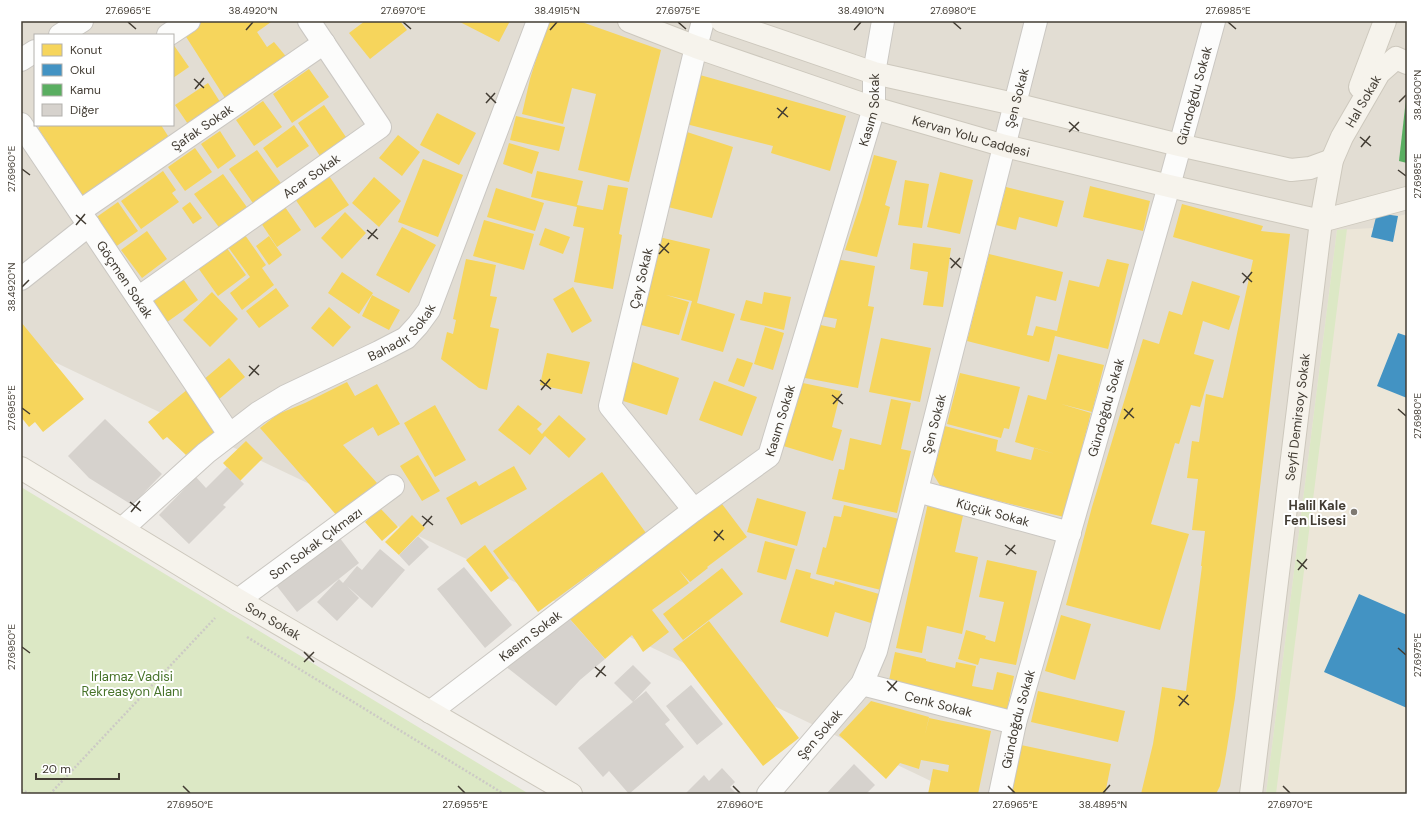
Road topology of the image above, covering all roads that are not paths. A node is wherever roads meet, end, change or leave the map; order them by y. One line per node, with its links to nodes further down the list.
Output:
1 (82, 21): 12 (street)
2 (189, 21): 13 (street)
3 (309, 21): 14 (street, Acar Sokak)
4 (538, 21): 33 (street, Bahadır Sokak)
5 (629, 21): 15 (main road, Kervan Yolu Caddesi)
6 (703, 21): 15 (street, Çay Sokak)
7 (722, 21): 19 (main road)
8 (883, 21): 19 (street, Kasım Sokak)
9 (1036, 21): 20 (street, Şen Sokak)
10 (1214, 21): 25 (street, Gündoğdu Sokak)
11 (1385, 21): 23 (main road)
12 (62, 34)
13 (170, 34)
14 (324, 43): 29 (street, Şafak Sokak); 32 (street, Acar Sokak)
15 (696, 46): 21 (main road, Kervan Yolu Caddesi); 37 (street, Çay Sokak)
16 (34, 52): 17 (street)
17 (21, 60)
18 (1407, 63): 23 (main road, Hal Sokak)
19 (874, 73): 20 (main road); 21 (street, Kasım Sokak)
20 (1014, 104): 24 (street, Şen Sokak); 25 (main road)
21 (874, 108): 24 (main road, Kervan Yolu Caddesi); 37 (street, Kasım Sokak)
22 (26, 124): 29 (street, Göçmen Sokak)
23 (1342, 137): 26 (main road, Hal Sokak)
24 (1005, 146): 27 (main road, Kervan Yolu Caddesi); 36 (street, Şen Sokak)
25 (1180, 146): 26 (main road); 27 (street, Gündoğdu Sokak)
26 (1332, 160): 30 (main road, Seyfi Demirsoy Sokak)
27 (1169, 186): 30 (main road, Kervan Yolu Caddesi); 39 (street, Gündoğdu Sokak)
28 (1407, 198): 30 (main road)
29 (84, 218): 31 (street, Şafak Sokak); 32 (street, Göçmen Sokak)
30 (1321, 221): 47 (main road, Seyfi Demirsoy Sokak)
31 (21, 279)
32 (138, 298): 33 (street, Göçmen Sokak)
33 (230, 434): 38 (street, Bahadır Sokak)
34 (21, 468): 38 (main road, Son Sokak)
35 (393, 486): 40 (street, Son Sokak Çıkmazı)
36 (917, 491): 39 (street, Küçük Sokak); 41 (street, Şen Sokak)
37 (694, 510): 42 (street, Kasım Sokak)
38 (122, 529): 40 (main road, Son Sokak)
39 (1070, 533): 43 (street, Gündoğdu Sokak)
40 (238, 600): 42 (main road, Son Sokak)
41 (862, 684): 43 (street, Cenk Sokak); 45 (street, Şen Sokak)
42 (430, 712): 44 (main road, Son Sokak)
43 (1015, 723): 46 (street, Gündoğdu Sokak)
44 (571, 794)
45 (768, 794)
46 (1000, 794)
47 (1251, 794)

